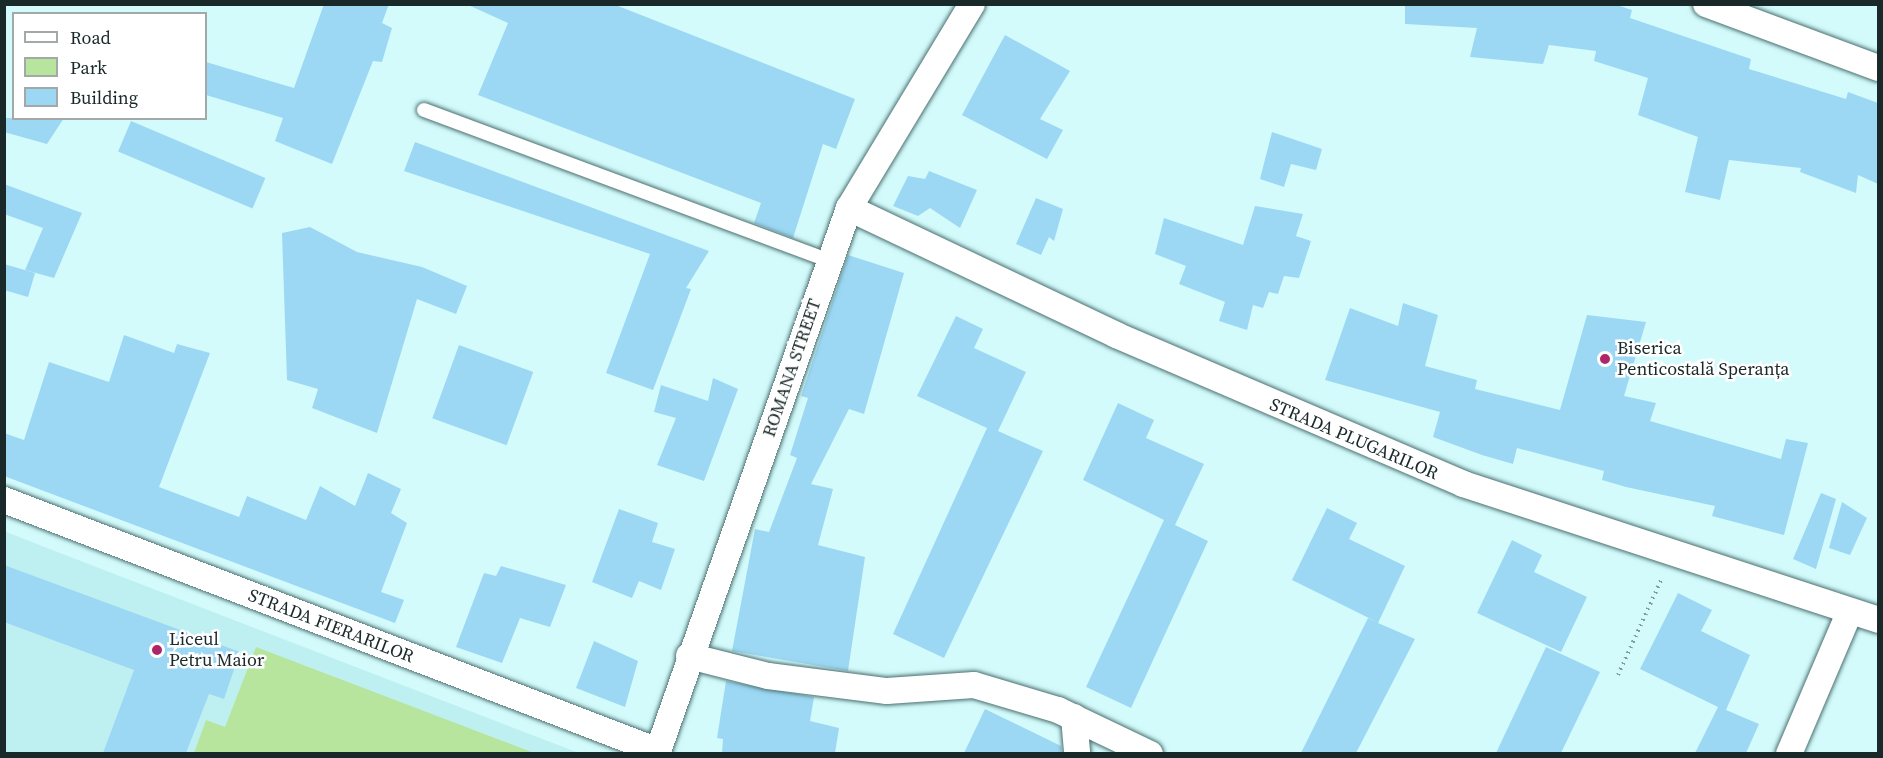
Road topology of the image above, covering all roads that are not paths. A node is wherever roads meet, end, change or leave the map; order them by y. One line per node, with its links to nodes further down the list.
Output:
1 (972, 4): 5 (street, ROMANA STREET)
2 (1706, 4): 3 (street)
3 (1878, 68)
4 (424, 110): 6 (lane)
5 (849, 208): 6 (street, ROMANA STREET); 8 (street, STRADA PLUGARILOR)
6 (829, 261): 10 (street, ROMANA STREET)
7 (4, 500): 12 (street, STRADA FIERARILOR)
8 (1850, 611): 9 (street, STRADA PLUGARILOR); 15 (street)
9 (1878, 620)
10 (689, 656): 11 (street); 12 (street, ROMANA STREET)
11 (1074, 717): 13 (street); 14 (street)
12 (658, 752)
13 (1077, 753)
14 (1150, 753)
15 (1789, 753)

